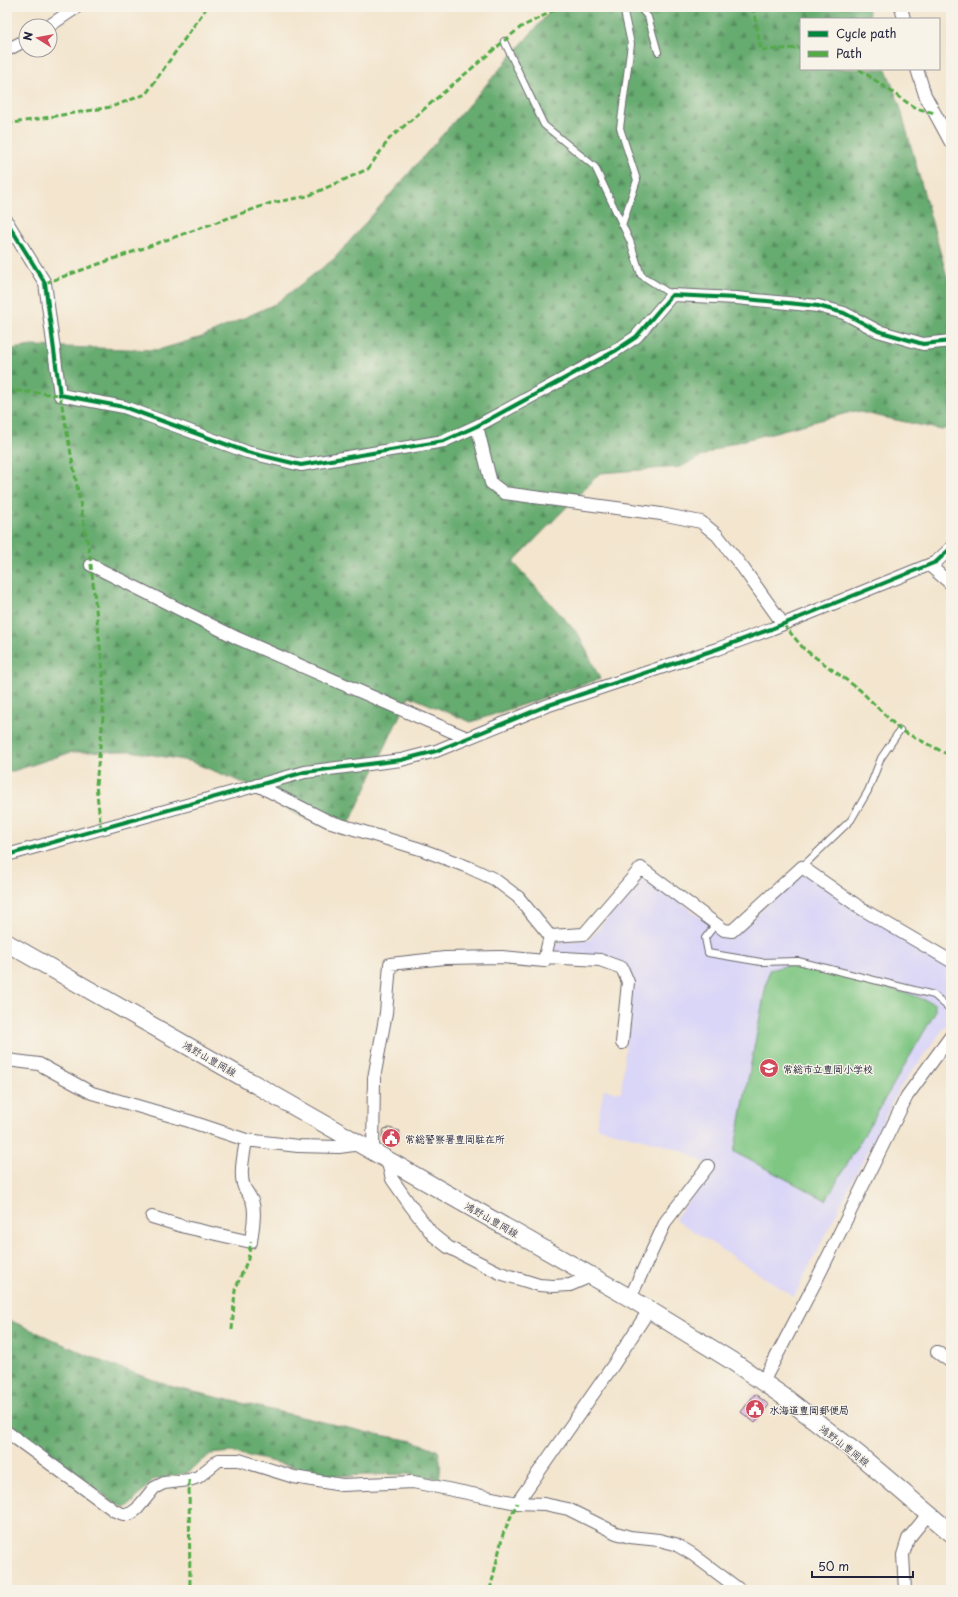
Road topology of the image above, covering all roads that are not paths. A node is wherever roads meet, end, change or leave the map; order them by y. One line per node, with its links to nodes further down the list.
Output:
1 (77, 7): 6 (street)
2 (623, 7): 14 (lane)
3 (639, 7): 10 (lane)
4 (901, 7): 5 (street)
5 (904, 18)
6 (58, 20)
7 (504, 41): 14 (lane)
8 (18, 44): 9 (street)
9 (7, 50)
10 (658, 52)
11 (916, 70): 12 (street)
12 (951, 143)
13 (7, 222): 17 (street)
14 (622, 225): 15 (lane)
15 (672, 295): 16 (street); 17 (street)
16 (951, 341)
17 (477, 426): 22 (street)
18 (951, 548): 20 (street)
19 (91, 565): 24 (street)
20 (929, 565): 21 (street); 22 (street)
21 (951, 584)
22 (783, 624): 24 (street)
23 (900, 730): 27 (lane)
24 (467, 738): 25 (street)
25 (257, 785): 26 (street); 29 (street)
26 (7, 855)
27 (802, 867): 28 (street); 32 (street)
28 (716, 924): 29 (street); 33 (lane)
29 (550, 936): 31 (street)
30 (7, 943): 39 (main road, 鴻野山豊岡線)
31 (545, 957): 35 (street); 39 (street)
32 (951, 961)
33 (951, 1010)
34 (951, 1036): 36 (street)
35 (622, 1043)
36 (947, 1049): 47 (street)
37 (7, 1060): 38 (street)
38 (246, 1140): 39 (street); 41 (street)
39 (374, 1151): 42 (main road, 鴻野山豊岡線); 42 (street)
40 (708, 1166): 43 (street)
41 (152, 1217)
42 (591, 1276): 43 (main road, 鴻野山豊岡線)
43 (630, 1298): 44 (main road, 鴻野山豊岡線)
44 (649, 1310): 47 (main road, 鴻野山豊岡線); 49 (street)
45 (937, 1352): 46 (street)
46 (951, 1362)
47 (763, 1382): 50 (main road, 鴻野山豊岡線)
48 (7, 1432): 49 (street)
49 (517, 1503): 52 (street)
50 (929, 1514): 51 (main road, 鴻野山豊岡線); 53 (street)
51 (951, 1533)
52 (740, 1590)
53 (905, 1590)

